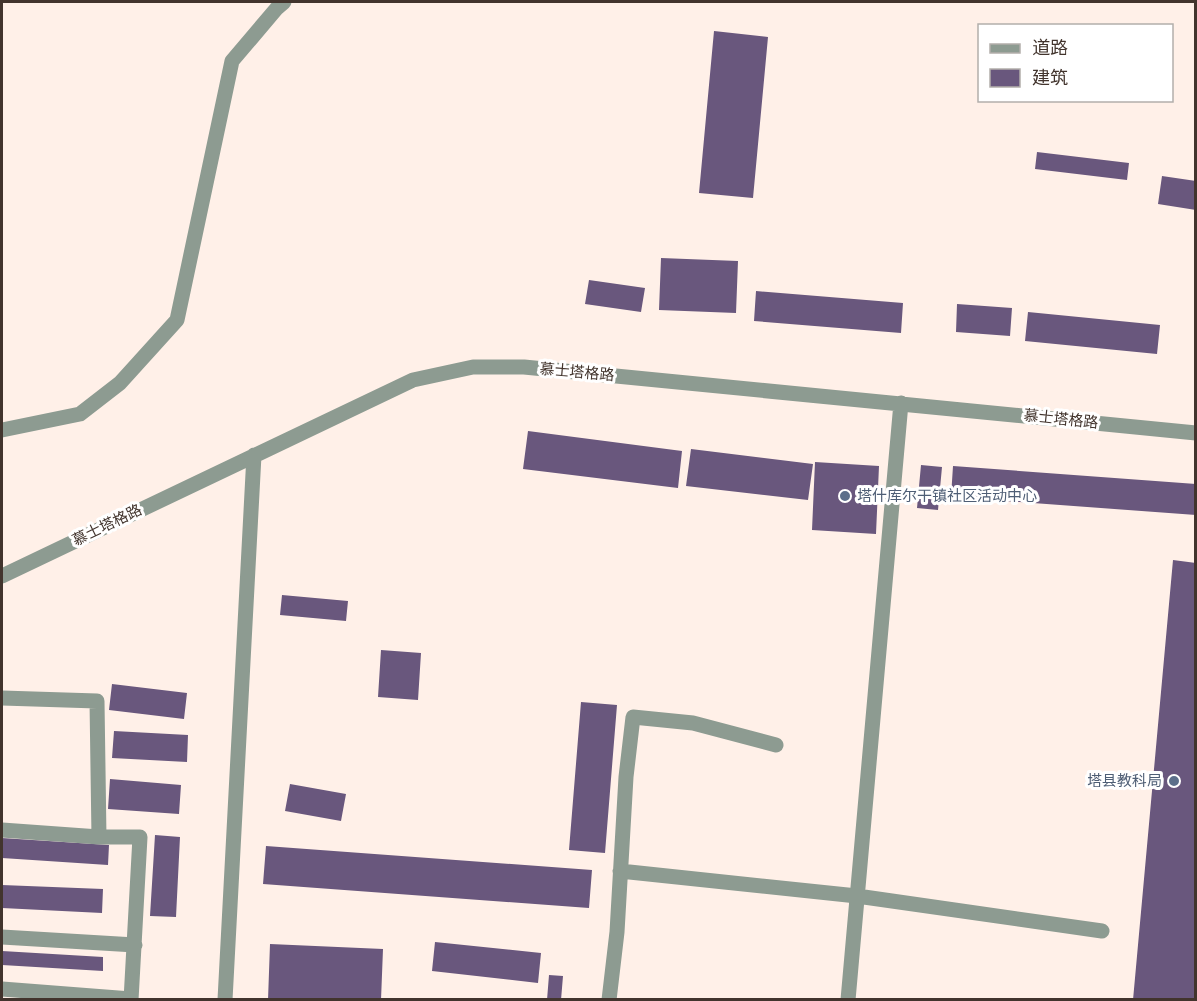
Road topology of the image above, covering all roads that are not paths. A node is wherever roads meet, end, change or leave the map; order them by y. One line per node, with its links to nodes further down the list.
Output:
1 (284, 2): 3 (street)
2 (901, 403): 4 (street, 慕士塔格路); 5 (street, 慕士塔格路); 12 (street)
3 (2, 430)
4 (1196, 433)
5 (254, 455): 6 (street, 慕士塔格路); 18 (street)
6 (2, 576)
7 (2, 698): 10 (street)
8 (776, 745): 11 (street)
9 (2, 830): 10 (street)
10 (99, 837): 15 (street)
11 (620, 870): 12 (street); 19 (street)
12 (857, 896): 13 (street); 20 (street)
13 (1102, 931)
14 (2, 936): 15 (street)
15 (135, 945): 17 (street)
16 (2, 990): 17 (street)
17 (131, 999)
18 (225, 999)
19 (609, 999)
20 (848, 999)

